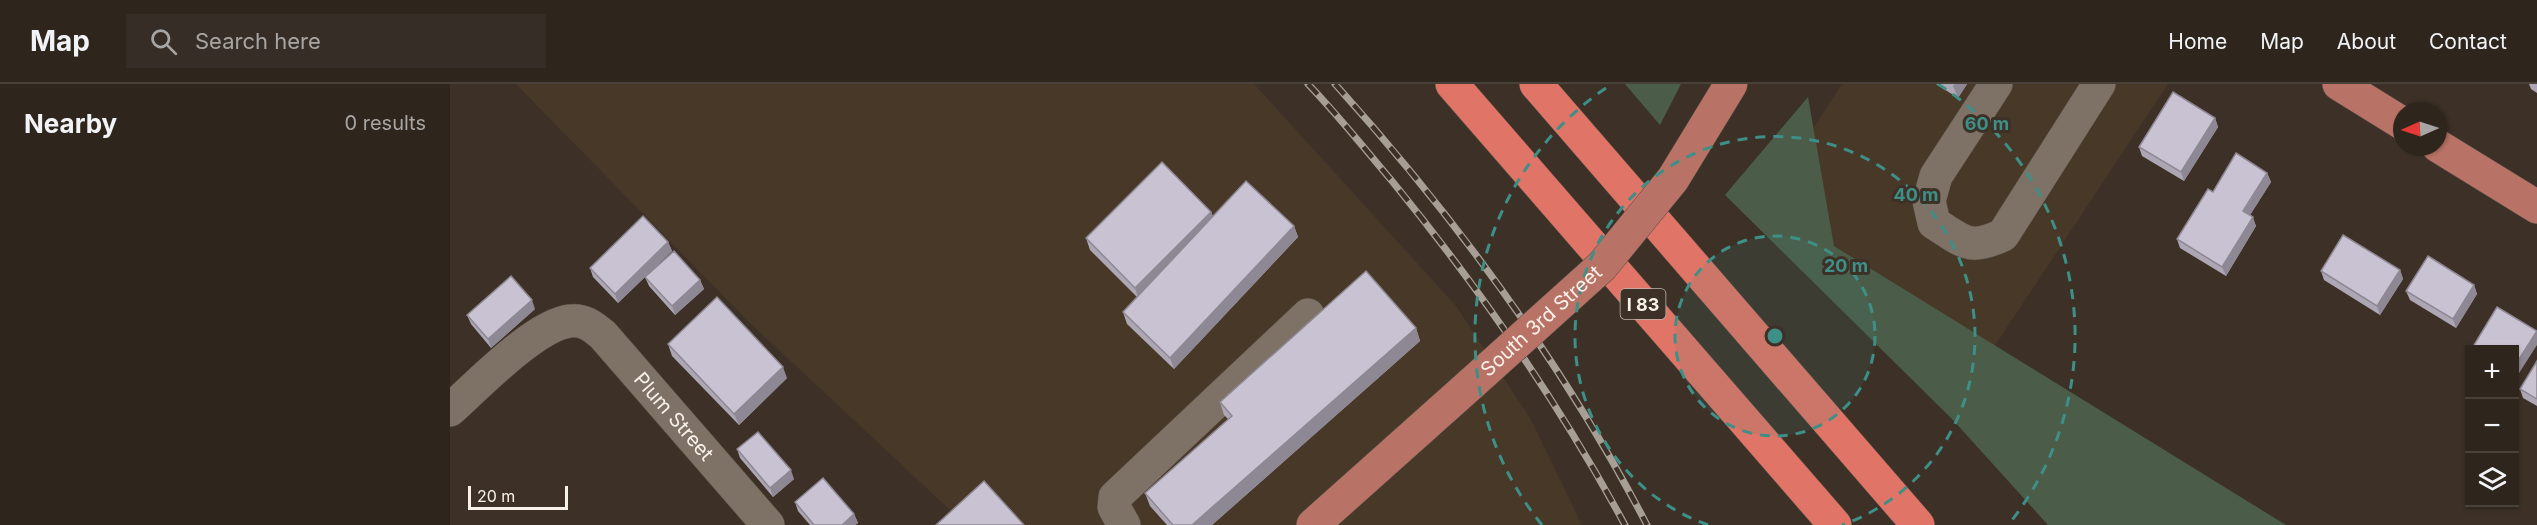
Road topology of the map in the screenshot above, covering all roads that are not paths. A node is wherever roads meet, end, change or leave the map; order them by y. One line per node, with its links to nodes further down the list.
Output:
1 (1452, 84): 15 (highway, I 83)
2 (1536, 84): 16 (highway)
3 (1731, 84): 14 (main road, South 3rd Street, bridge)
4 (1996, 84): 5 (street)
5 (2099, 84)
6 (2339, 84): 7 (main road)
7 (2393, 117)
8 (2447, 152): 9 (main road)
9 (2537, 207)
10 (1308, 315): 13 (street)
11 (450, 410): 12 (street, Plum Street)
12 (768, 525)
13 (1124, 525)
14 (1313, 525)
15 (1835, 525)
16 (1918, 525)

